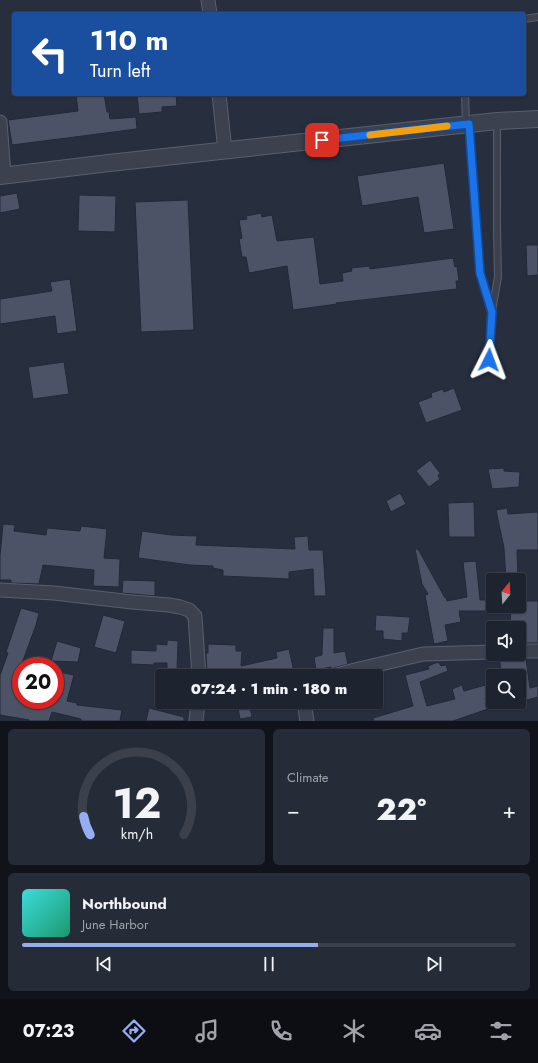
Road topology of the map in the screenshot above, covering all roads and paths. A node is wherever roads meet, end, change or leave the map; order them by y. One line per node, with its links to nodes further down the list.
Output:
1 (208, 0): 2 (street)
2 (210, 12)
3 (538, 17): 4 (lane)
4 (526, 19)
5 (219, 96): 11 (street)
6 (465, 96): 10 (lane)
7 (538, 119): 8 (street)
8 (497, 121): 10 (street); 13 (lane)
9 (0, 122): 12 (street)
10 (467, 124): 11 (street); 13 (lane)
11 (225, 151): 12 (street)
12 (2, 175)
13 (492, 312): 14 (lane)
14 (489, 360)
15 (0, 590): 19 (street)
16 (526, 651): 17 (street)
17 (538, 651)
18 (486, 652): 20 (street)
19 (199, 669)
20 (359, 669)
21 (197, 709): 23 (street)
22 (305, 709): 24 (street)
23 (196, 721)
24 (307, 721)

